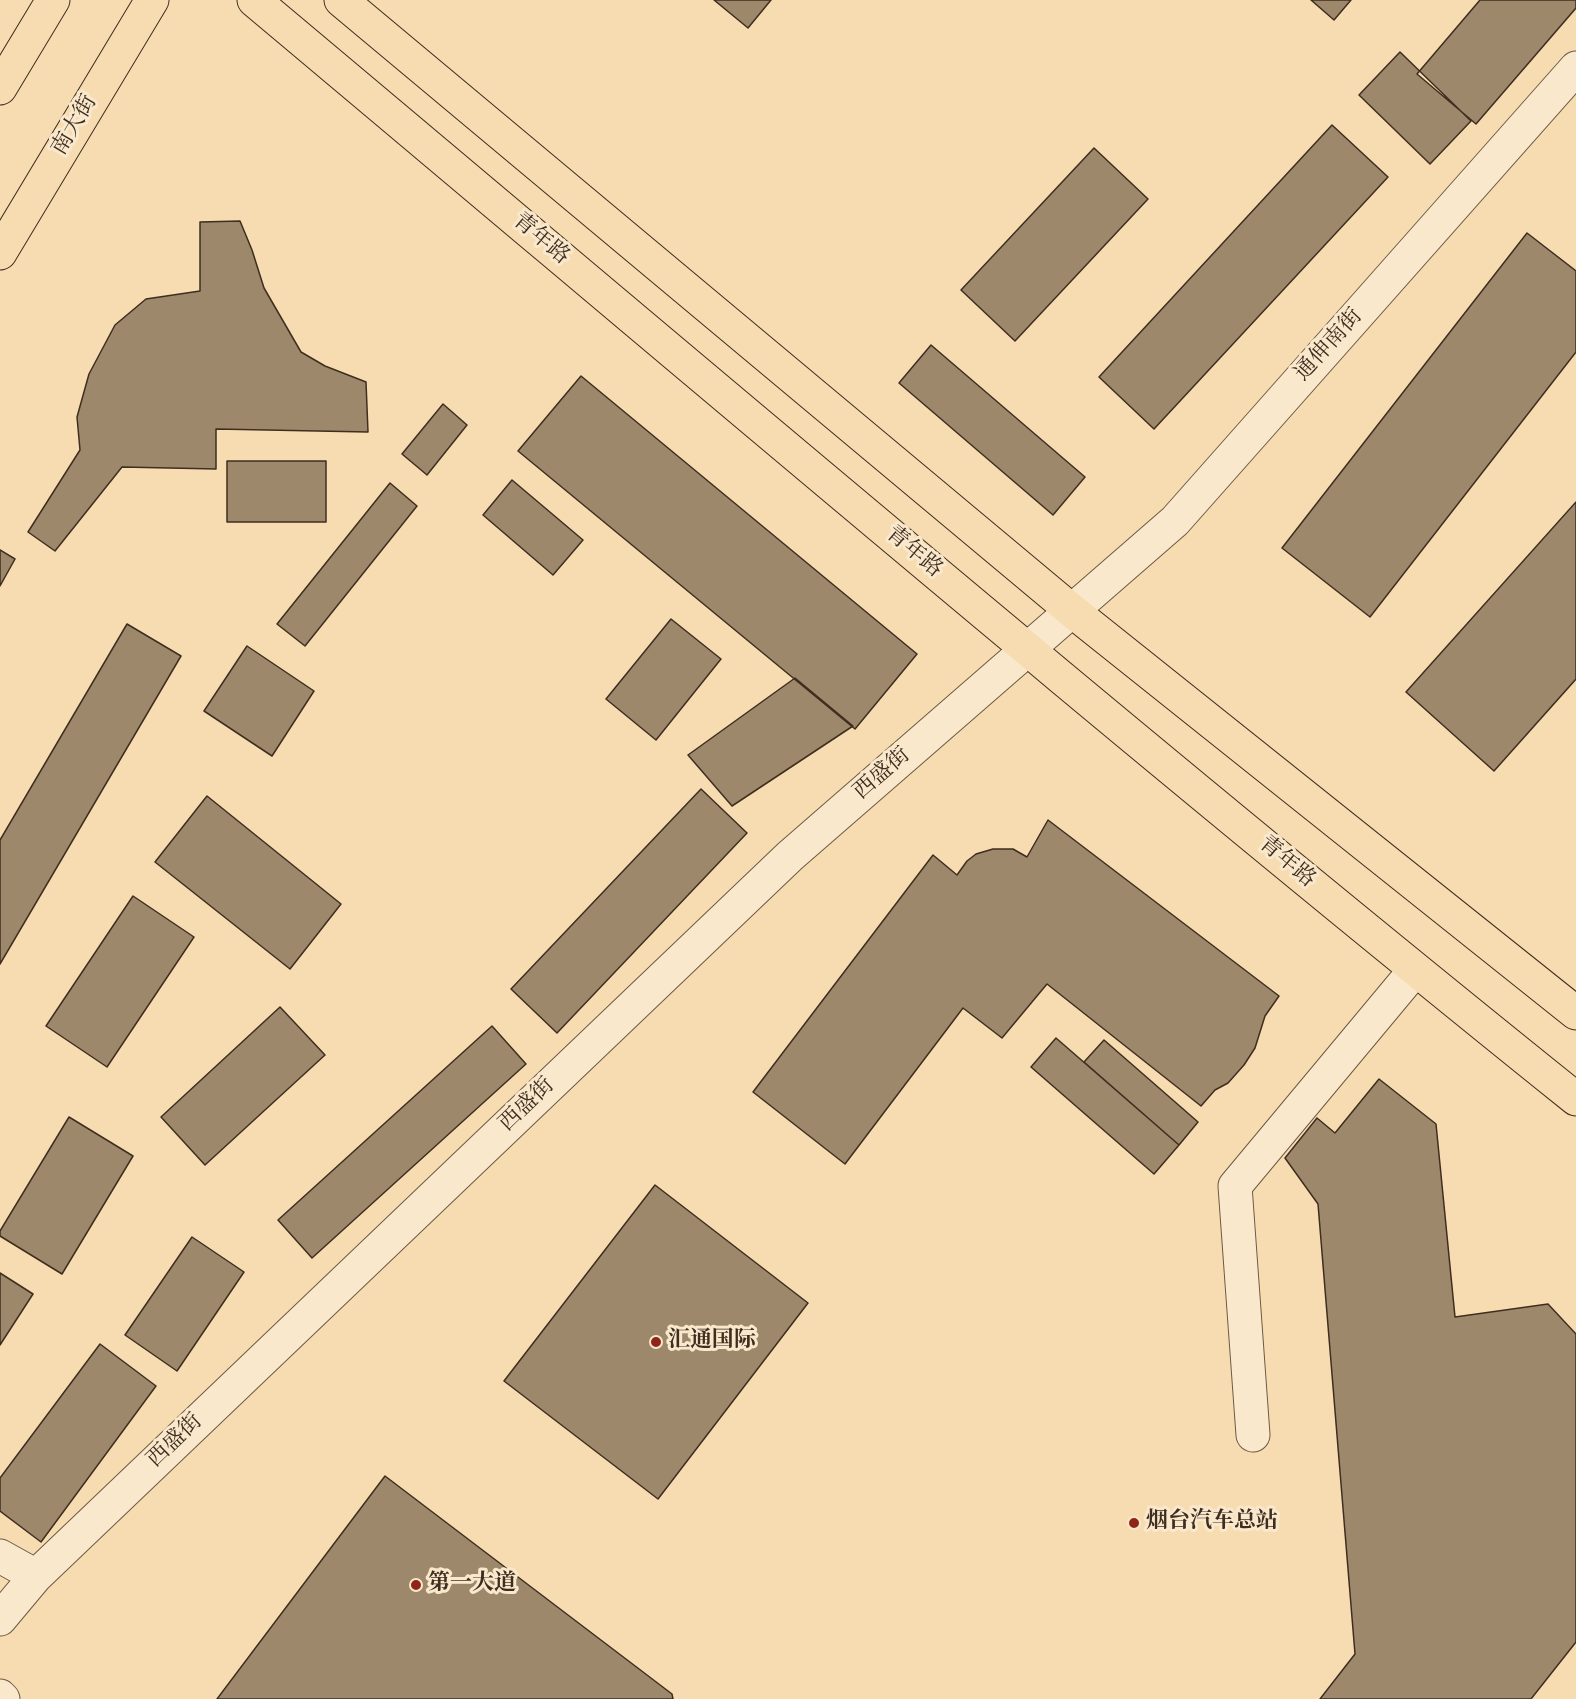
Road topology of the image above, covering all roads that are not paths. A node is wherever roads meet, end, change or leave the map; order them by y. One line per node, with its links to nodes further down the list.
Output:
1 (52, 0): 6 (main road)
2 (152, 0): 7 (main road, 南大街)
3 (254, 0): 9 (main road, 青年路)
4 (341, 0): 8 (main road)
5 (1576, 68): 8 (street, 通伸南街)
6 (0, 88)
7 (0, 253)
8 (1071, 610): 9 (street, 西盛街); 11 (main road)
9 (1028, 650): 10 (main road, 青年路); 15 (street, 西盛街)
10 (1415, 970): 12 (main road, 青年路); 13 (street)
11 (1576, 1013)
12 (1576, 1099)
13 (1253, 1435)
14 (0, 1556): 15 (street)
15 (36, 1576): 16 (street, 西盛街)
16 (0, 1619)

